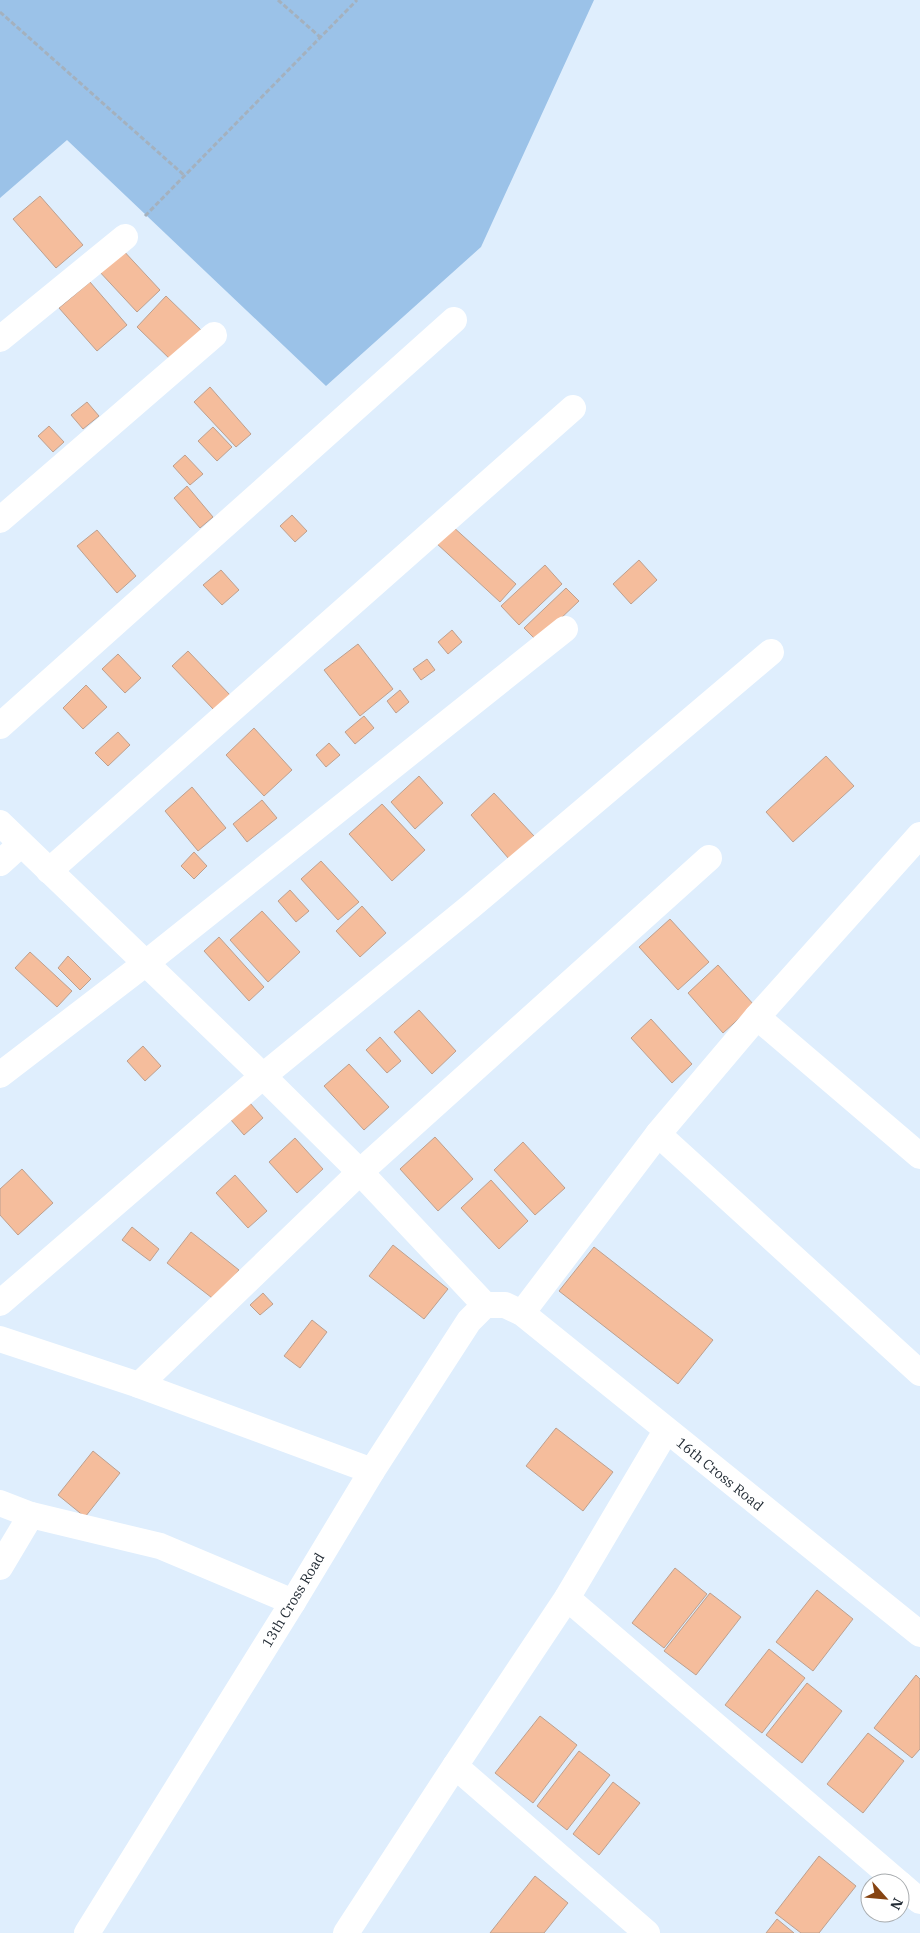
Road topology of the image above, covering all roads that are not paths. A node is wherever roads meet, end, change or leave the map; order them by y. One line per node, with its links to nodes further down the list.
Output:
1 (125, 236): 4 (street)
2 (454, 320): 9 (street)
3 (214, 335): 6 (street)
4 (0, 339)
5 (572, 408): 15 (street)
6 (0, 520)
7 (565, 629): 16 (street)
8 (771, 652): 19 (street)
9 (0, 726)
10 (0, 823): 12 (street)
11 (920, 835): 17 (street)
12 (21, 844): 14 (street); 15 (street)
13 (709, 858): 22 (street)
14 (0, 863)
15 (50, 871): 16 (street)
16 (146, 963): 18 (street); 19 (street)
17 (757, 1017): 20 (street); 21 (street)
18 (0, 1075)
19 (263, 1076): 22 (street); 23 (street)
20 (658, 1134): 25 (street); 27 (street)
21 (920, 1156)
22 (360, 1172): 24 (street); 28 (street)
23 (0, 1303)
24 (485, 1305): 25 (street); 30 (street, 13th Cross Road)
25 (522, 1313): 29 (street, 16th Cross Road)
26 (0, 1339): 28 (street)
27 (920, 1373)
28 (139, 1385): 30 (street)
29 (666, 1431): 34 (street); 36 (street, 16th Cross Road)
30 (372, 1471): 35 (street, 13th Cross Road)
31 (0, 1503): 32 (street)
32 (31, 1515): 33 (street); 35 (street)
33 (0, 1567)
34 (567, 1598): 37 (street); 38 (street)
35 (293, 1602): 41 (street, 13th Cross Road)
36 (920, 1634)
37 (455, 1766): 42 (street); 43 (street)
38 (886, 1873)
39 (910, 1893): 40 (street)
40 (920, 1901)
41 (87, 1933)
42 (346, 1933)
43 (647, 1933)

